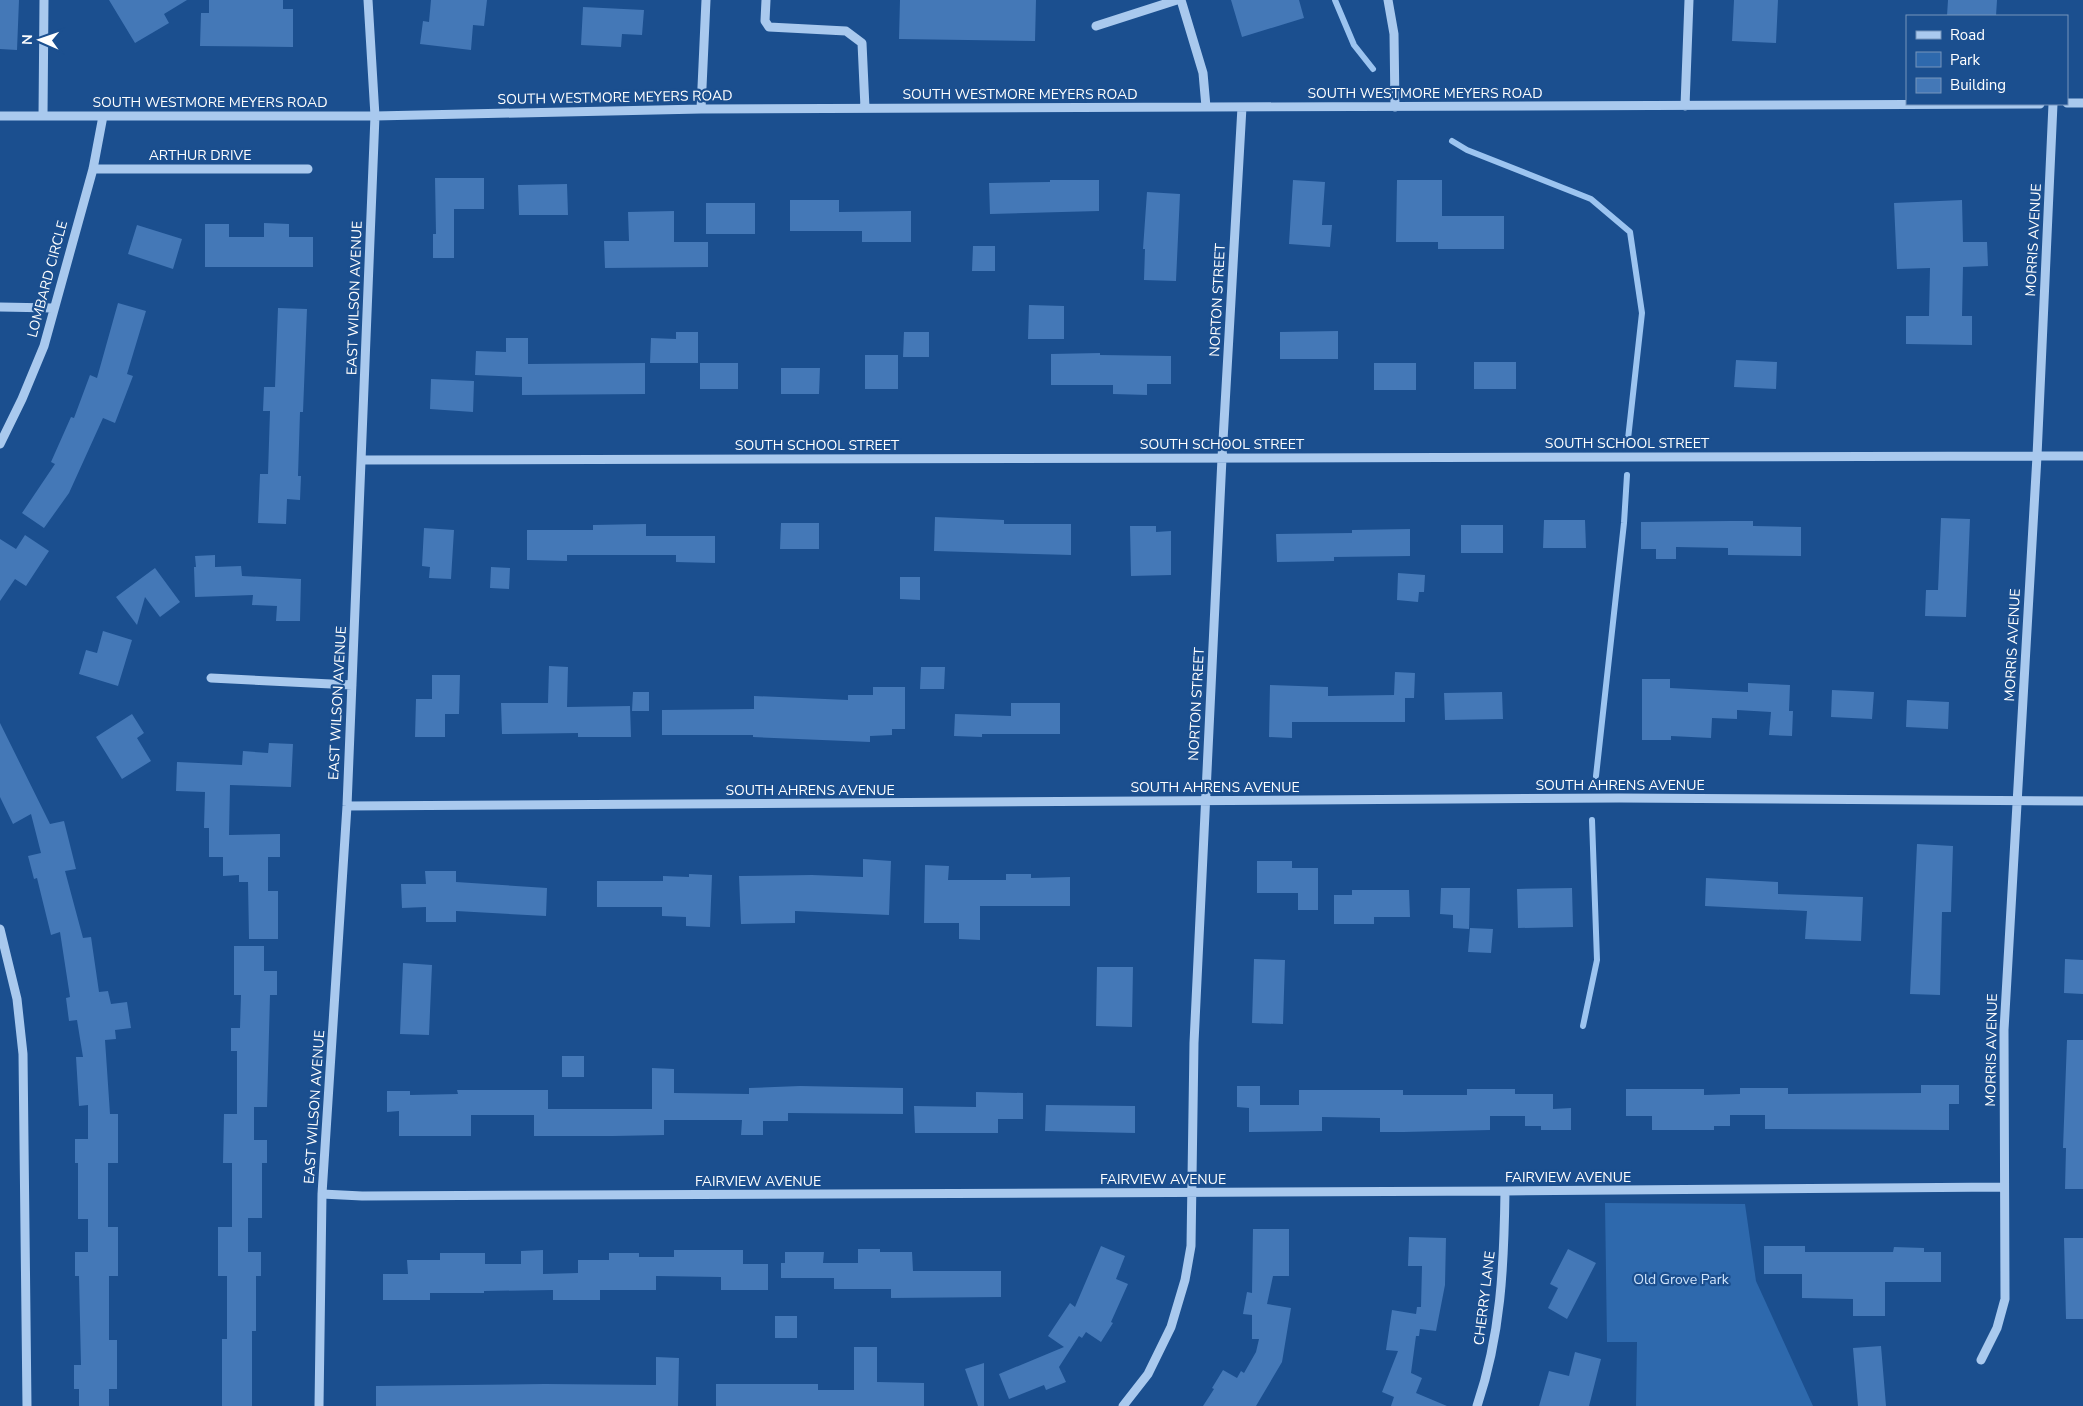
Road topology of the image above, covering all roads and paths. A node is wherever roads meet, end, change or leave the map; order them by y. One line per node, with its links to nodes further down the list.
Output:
1 (44, 0): 21 (street)
2 (368, 0): 23 (street, EAST WILSON AVENUE)
3 (706, 0): 19 (street)
4 (766, 0): 18 (street)
5 (1177, 0): 9 (street)
6 (1181, 0): 16 (street)
7 (1388, 0): 14 (street)
8 (1689, 0): 15 (street)
9 (1096, 26)
10 (2083, 103): 11 (street)
11 (2068, 104)
12 (1906, 105): 15 (street, SOUTH WESTMORE MEYERS ROAD)
13 (2053, 105): 29 (street, MORRIS AVENUE)
14 (1395, 106): 15 (street, SOUTH WESTMORE MEYERS ROAD); 17 (street, SOUTH WESTMORE MEYERS ROAD)
15 (1685, 106)
16 (1206, 107): 17 (street, SOUTH WESTMORE MEYERS ROAD); 18 (street, SOUTH WESTMORE MEYERS ROAD)
17 (1242, 107): 31 (street, NORTON STREET)
18 (864, 108): 19 (street, SOUTH WESTMORE MEYERS ROAD)
19 (701, 109): 23 (street, SOUTH WESTMORE MEYERS ROAD)
20 (0, 116): 21 (street, SOUTH WESTMORE MEYERS ROAD)
21 (43, 116): 22 (street, SOUTH WESTMORE MEYERS ROAD)
22 (103, 116): 23 (street, SOUTH WESTMORE MEYERS ROAD); 24 (street, LOMBARD CIRCLE)
23 (375, 116): 32 (street, EAST WILSON AVENUE)
24 (92, 169): 25 (street, ARTHUR DRIVE); 27 (street, LOMBARD CIRCLE)
25 (308, 169)
26 (0, 307): 27 (street)
27 (53, 308): 28 (street, LOMBARD CIRCLE)
28 (0, 444)
29 (2037, 456): 30 (street, SOUTH SCHOOL STREET); 31 (street, SOUTH SCHOOL STREET); 35 (street, MORRIS AVENUE)
30 (2083, 456)
31 (1222, 458): 32 (street, SOUTH SCHOOL STREET); 36 (street, NORTON STREET)
32 (362, 460): 34 (street, EAST WILSON AVENUE)
33 (211, 678): 34 (street)
34 (352, 685): 38 (street, EAST WILSON AVENUE)
35 (2016, 800): 36 (street, SOUTH AHRENS AVENUE); 37 (street, SOUTH AHRENS AVENUE); 40 (street, MORRIS AVENUE)
36 (1205, 801): 38 (street, SOUTH AHRENS AVENUE); 42 (street, NORTON STREET)
37 (2083, 801)
38 (347, 806): 43 (street, EAST WILSON AVENUE)
39 (0, 930): 45 (street)
40 (2004, 1187): 41 (street, FAIRVIEW AVENUE); 44 (street, MORRIS AVENUE)
41 (1504, 1192): 42 (street, FAIRVIEW AVENUE); 48 (street, CHERRY LANE)
42 (1192, 1193): 43 (street, FAIRVIEW AVENUE); 47 (street, NORTON STREET)
43 (322, 1194): 46 (street, EAST WILSON AVENUE)
44 (1981, 1360)
45 (27, 1406)
46 (319, 1406)
47 (1123, 1406)
48 (1476, 1406)

